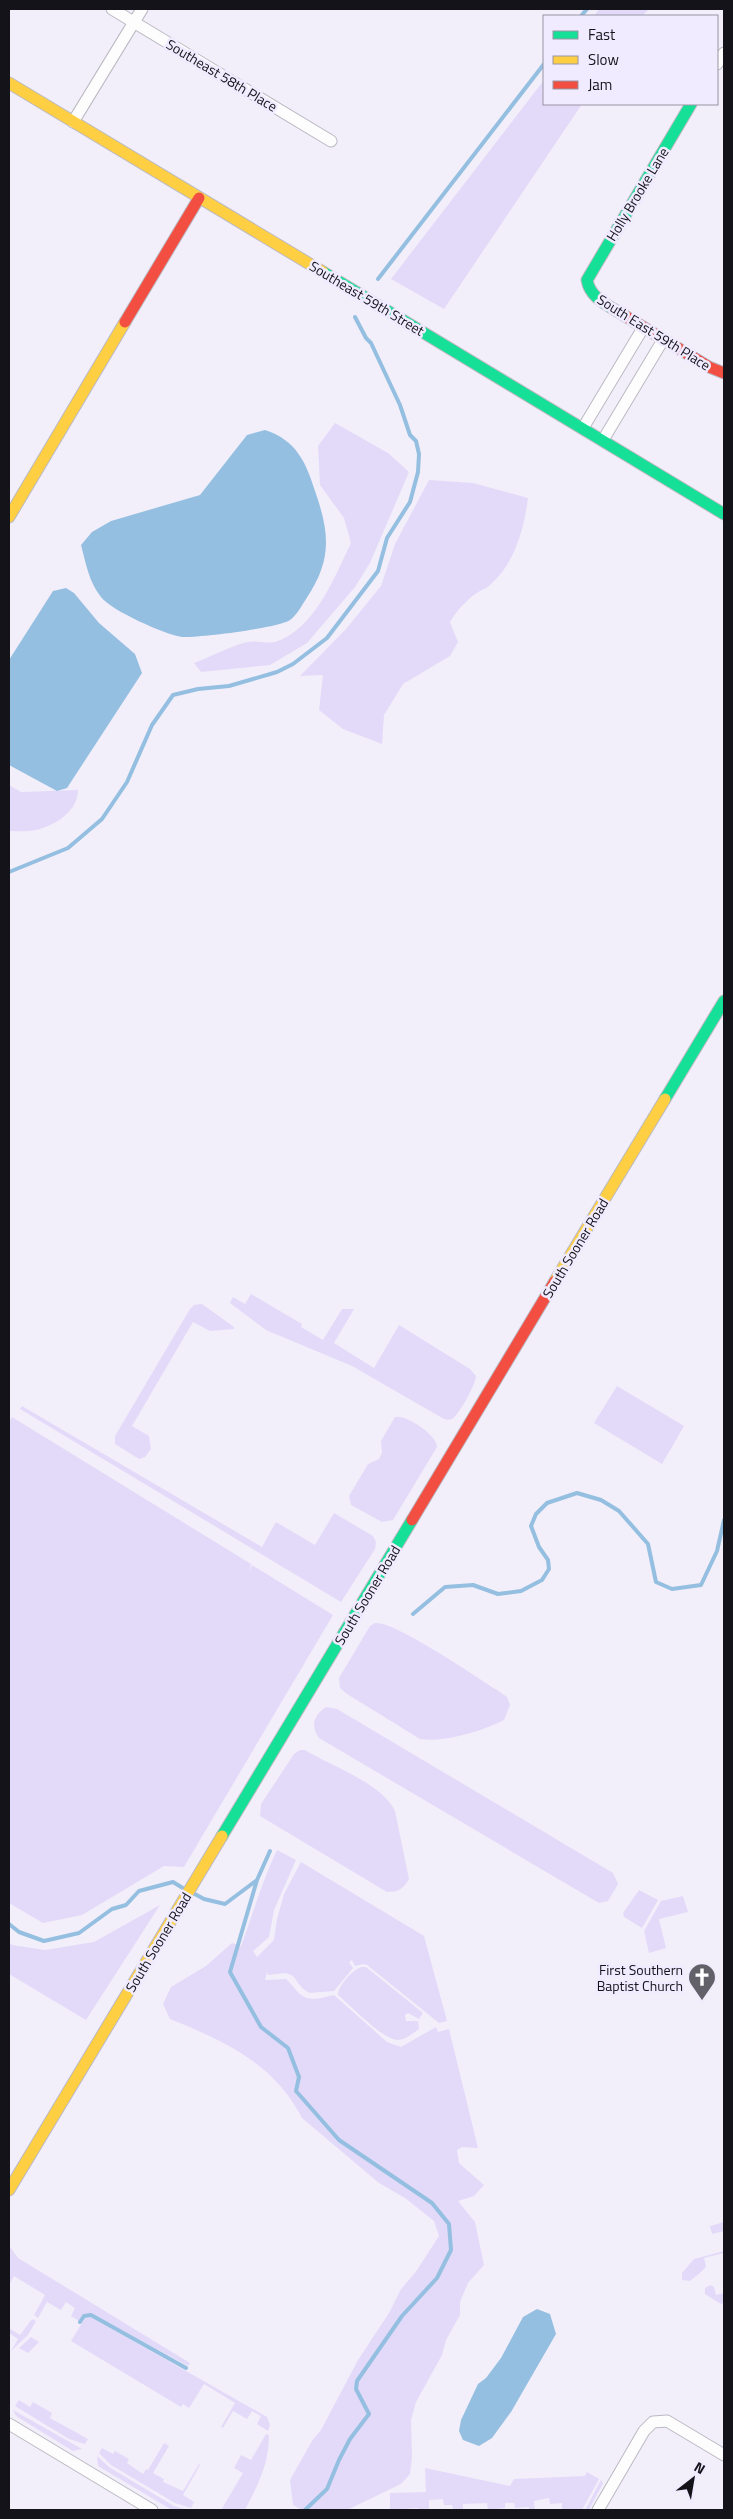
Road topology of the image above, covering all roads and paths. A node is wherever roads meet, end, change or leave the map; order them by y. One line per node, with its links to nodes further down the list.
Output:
1 (112, 9): 3 (street, Southeast 58th Place)
2 (142, 9): 3 (street)
3 (134, 22): 6 (street); 7 (street, Southeast 58th Place)
4 (9, 83): 6 (main road, Southeast 59th Street)
5 (690, 105): 9 (main road, Holly Brooke Lane)
6 (73, 122): 8 (main road, Southeast 59th Street)
7 (331, 141)
8 (200, 198): 13 (main road, Southeast 59th Street); 16 (main road)
9 (588, 286): 10 (main road, South East 59th Place)
10 (644, 328): 11 (main road, South East 59th Place); 13 (street)
11 (664, 340): 12 (main road, South East 59th Place); 14 (street)
12 (724, 373)
13 (583, 428): 14 (main road, Southeast 59th Street)
14 (603, 440): 15 (main road, Southeast 59th Street)
15 (724, 514)
16 (9, 517)
17 (724, 1000): 18 (main road, South Sooner Road)
18 (9, 2190)
19 (9, 2424): 21 (street)
20 (724, 2455): 22 (street)
21 (152, 2510)
22 (598, 2510)

